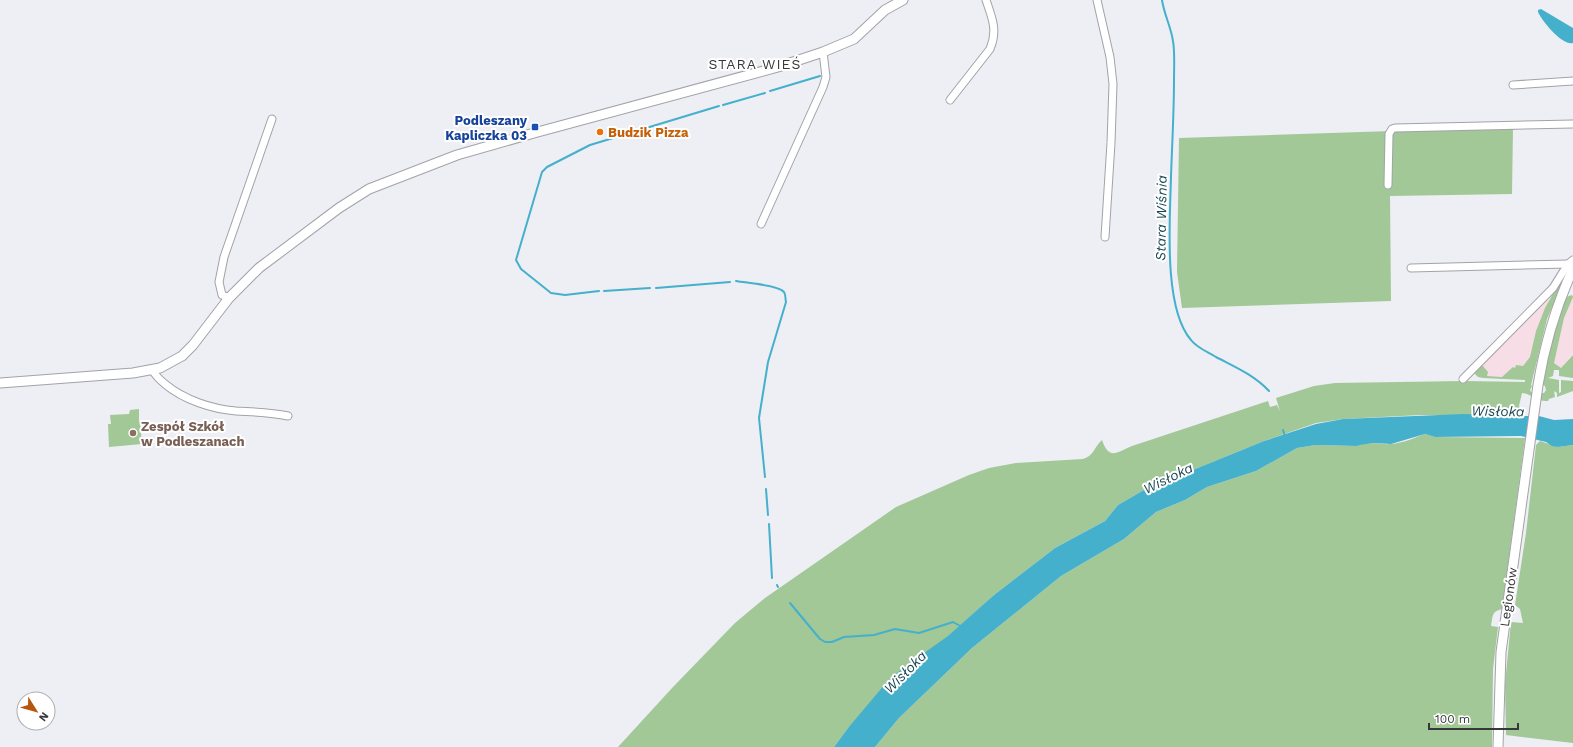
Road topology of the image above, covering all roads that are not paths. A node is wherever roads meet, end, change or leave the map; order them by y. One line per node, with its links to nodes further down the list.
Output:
1 (903, 0): 4 (street)
2 (986, 0): 7 (street)
3 (1097, 0): 12 (street)
4 (823, 52): 11 (street); 15 (street)
5 (1573, 81): 6 (street)
6 (1513, 85)
7 (950, 100)
8 (272, 119): 15 (street)
9 (1573, 124): 10 (street)
10 (1388, 185)
11 (761, 224)
12 (1105, 237)
13 (1571, 264): 14 (street); 17 (street); 20 (street, Legionów)
14 (1411, 268)
15 (229, 298): 16 (street)
16 (154, 371): 18 (street); 19 (street)
17 (1463, 379)
18 (0, 383)
19 (288, 416)
20 (1498, 747)

